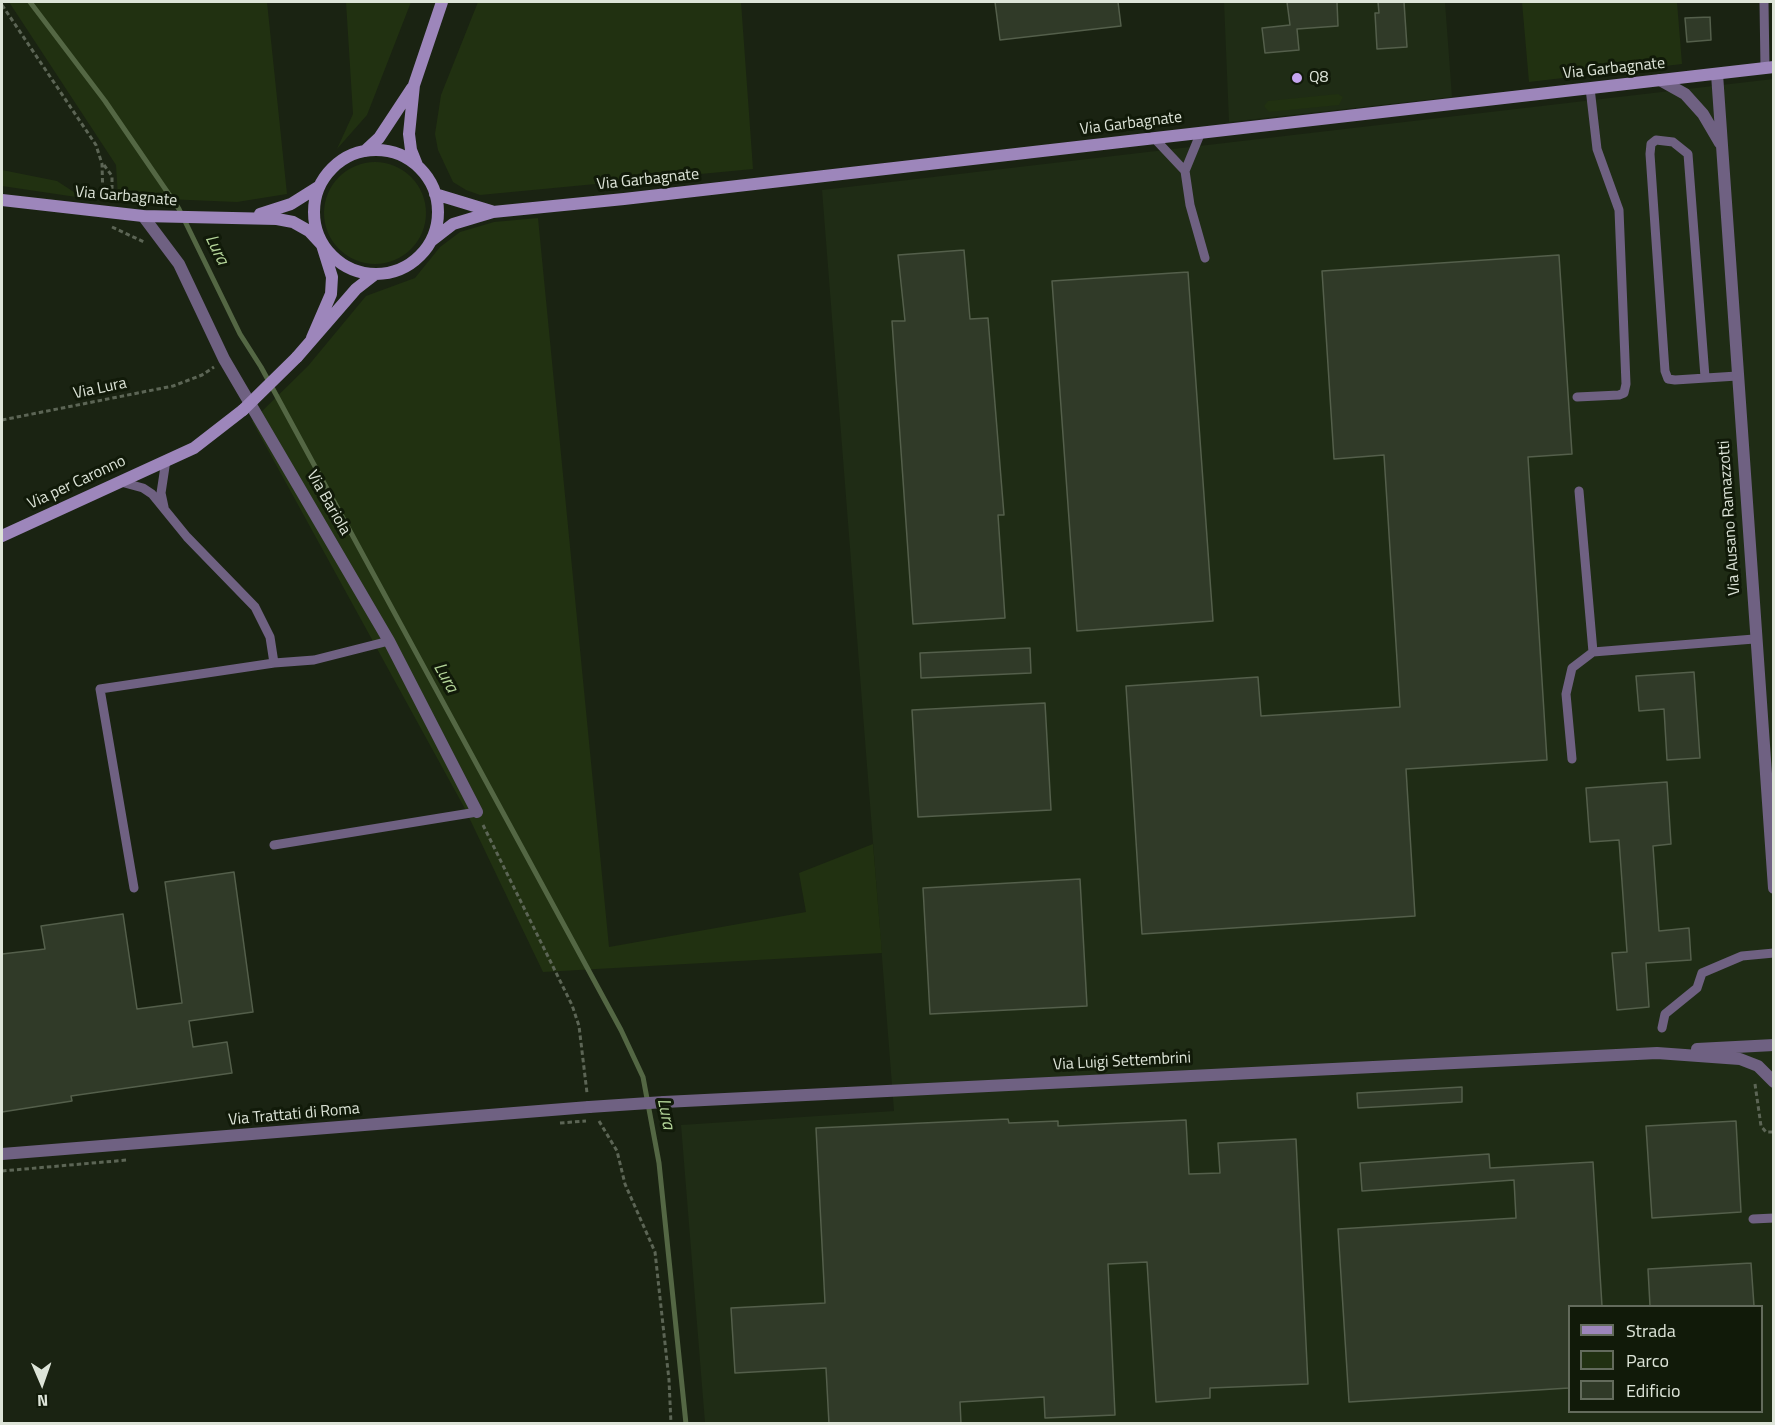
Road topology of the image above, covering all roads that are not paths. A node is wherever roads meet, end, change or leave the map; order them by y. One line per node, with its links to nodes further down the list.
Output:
1 (442, 2): 6 (street)
2 (1764, 2): 3 (lane)
3 (1769, 68): 4 (street, Via Garbagnate)
4 (1716, 74): 5 (street, Via Garbagnate); 10 (street, Via Ausano Ramazzotti)
5 (1660, 80): 7 (street, Via Garbagnate); 10 (street, Via Ausano Ramazzotti)
6 (414, 85): 11 (street); 12 (street)
7 (1590, 88): 8 (street, Via Garbagnate); 27 (lane)
8 (1201, 132): 9 (street, Via Garbagnate); 13 (lane)
9 (1154, 138): 13 (lane); 17 (street, Via Garbagnate)
10 (1722, 146): 25 (street, Via Ausano Ramazzotti)
11 (364, 151): 12 (street); 14 (street)
12 (418, 166): 15 (street)
13 (1185, 171): 22 (lane)
14 (318, 187): 19 (street, Via Garbagnate); 21 (street)
15 (435, 194): 17 (street, Via Garbagnate); 20 (street)
16 (2, 200): 18 (street, Via Garbagnate)
17 (492, 212): 20 (street, Via Garbagnate)
18 (143, 216): 19 (street, Via Garbagnate); 34 (street, Via Bariola)
19 (248, 218): 21 (street, Via Garbagnate)
20 (431, 241): 23 (street)
21 (322, 245): 23 (street); 24 (street)
22 (1205, 258)
23 (374, 275): 24 (street)
24 (312, 338): 28 (street, Via per Caronno, bridge)
25 (1737, 376): 26 (lane); 33 (street, Via Ausano Ramazzotti)
26 (1705, 377): 26 (lane)
27 (1577, 397)
28 (166, 460): 29 (street, Via per Caronno); 31 (lane)
29 (120, 482): 31 (lane); 32 (street, Via per Caronno)
30 (1579, 491): 35 (lane)
31 (165, 509): 36 (lane)
32 (2, 536)
33 (1754, 639): 35 (lane); 41 (street, Via Ausano Ramazzotti)
34 (389, 641): 36 (lane); 38 (street, Via Bariola)
35 (1593, 652): 37 (lane)
36 (274, 663): 40 (lane)
37 (1572, 759)
38 (477, 812): 39 (lane)
39 (274, 845)
40 (134, 888)
41 (1773, 888)
42 (1773, 953): 43 (lane)
43 (1662, 1028)
44 (1773, 1046): 45 (street, Via Luigi Settembrini)
45 (1657, 1053): 46 (street, Via Luigi Settembrini); 47 (street, Via Luigi Settembrini, bridge)
46 (1773, 1082)
47 (589, 1107): 48 (street, Via Trattati di Roma)
48 (2, 1154)
49 (1773, 1218): 50 (lane)
50 (1753, 1219)

